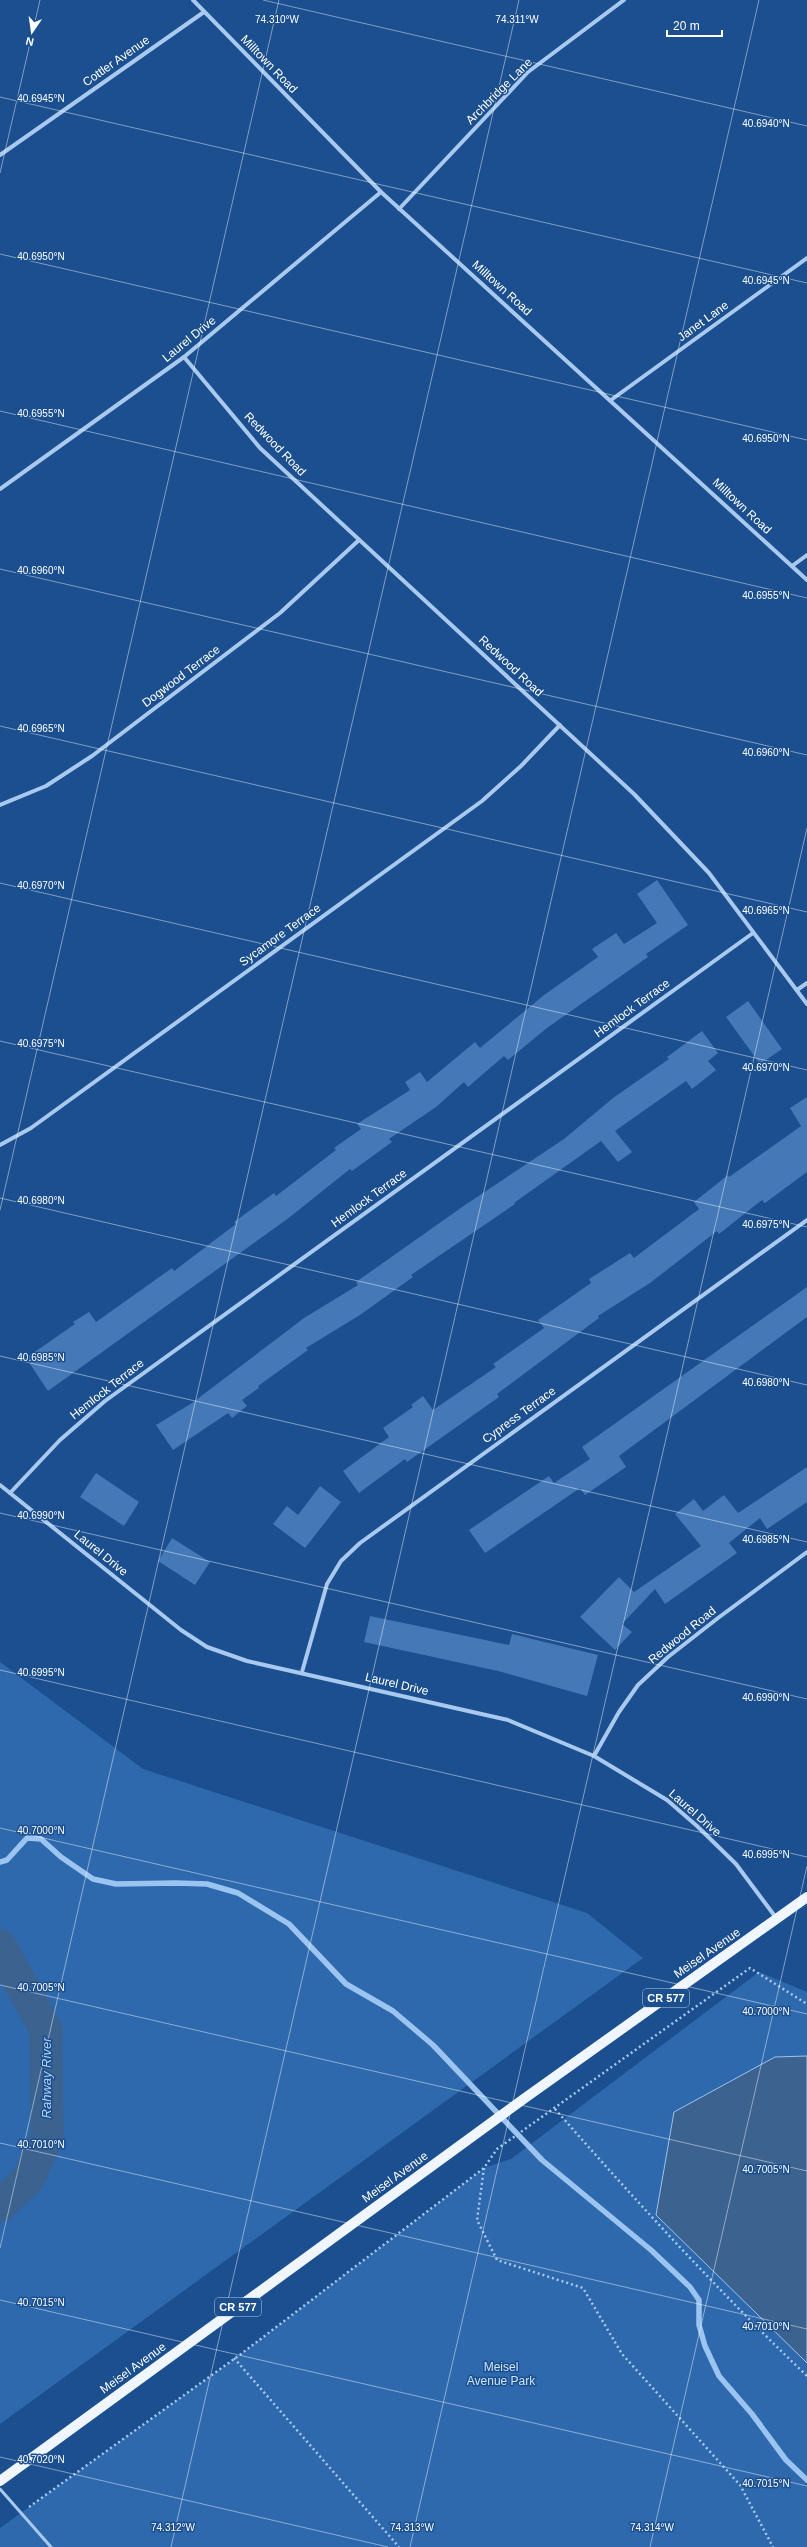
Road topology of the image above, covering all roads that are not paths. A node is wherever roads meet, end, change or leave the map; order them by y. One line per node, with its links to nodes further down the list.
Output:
1 (193, 0): 3 (street, Milltown Road)
2 (624, 0): 6 (street, Archbridge Lane)
3 (204, 12): 4 (street, Cottler Avenue); 5 (street, Milltown Road)
4 (0, 155)
5 (381, 192): 6 (street, Milltown Road); 8 (street, Laurel Drive)
6 (399, 209): 9 (street, Milltown Road)
7 (807, 258): 9 (street, Janet Lane)
8 (184, 357): 10 (street, Laurel Drive); 11 (street, Redwood Road)
9 (611, 400): 13 (street, Milltown Road)
10 (0, 489)
11 (359, 540): 15 (street, Redwood Road); 16 (street, Dogwood Terrace)
12 (807, 555): 13 (street)
13 (792, 566): 14 (street, Milltown Road)
14 (807, 580)
15 (560, 724): 17 (street, Redwood Road); 21 (street, Sycamore Terrace)
16 (0, 805)
17 (753, 933): 19 (street, Redwood Road); 24 (street, Hemlock Terrace)
18 (807, 983): 19 (street)
19 (797, 990): 20 (street, Redwood Road)
20 (807, 1004)
21 (0, 1146)
22 (807, 1220): 26 (street, Cypress Terrace)
23 (0, 1485): 24 (street, Laurel Drive)
24 (10, 1493): 26 (street, Laurel Drive)
25 (807, 1552): 27 (street, Redwood Road)
26 (302, 1672): 27 (street, Laurel Drive)
27 (594, 1756): 29 (street, Laurel Drive)
28 (807, 1897): 29 (main road, Meisel Avenue / CR 577)
29 (777, 1919): 30 (main road, Meisel Avenue / CR 577)
30 (0, 2481)
31 (0, 2489): 32 (lane)
32 (51, 2547)

